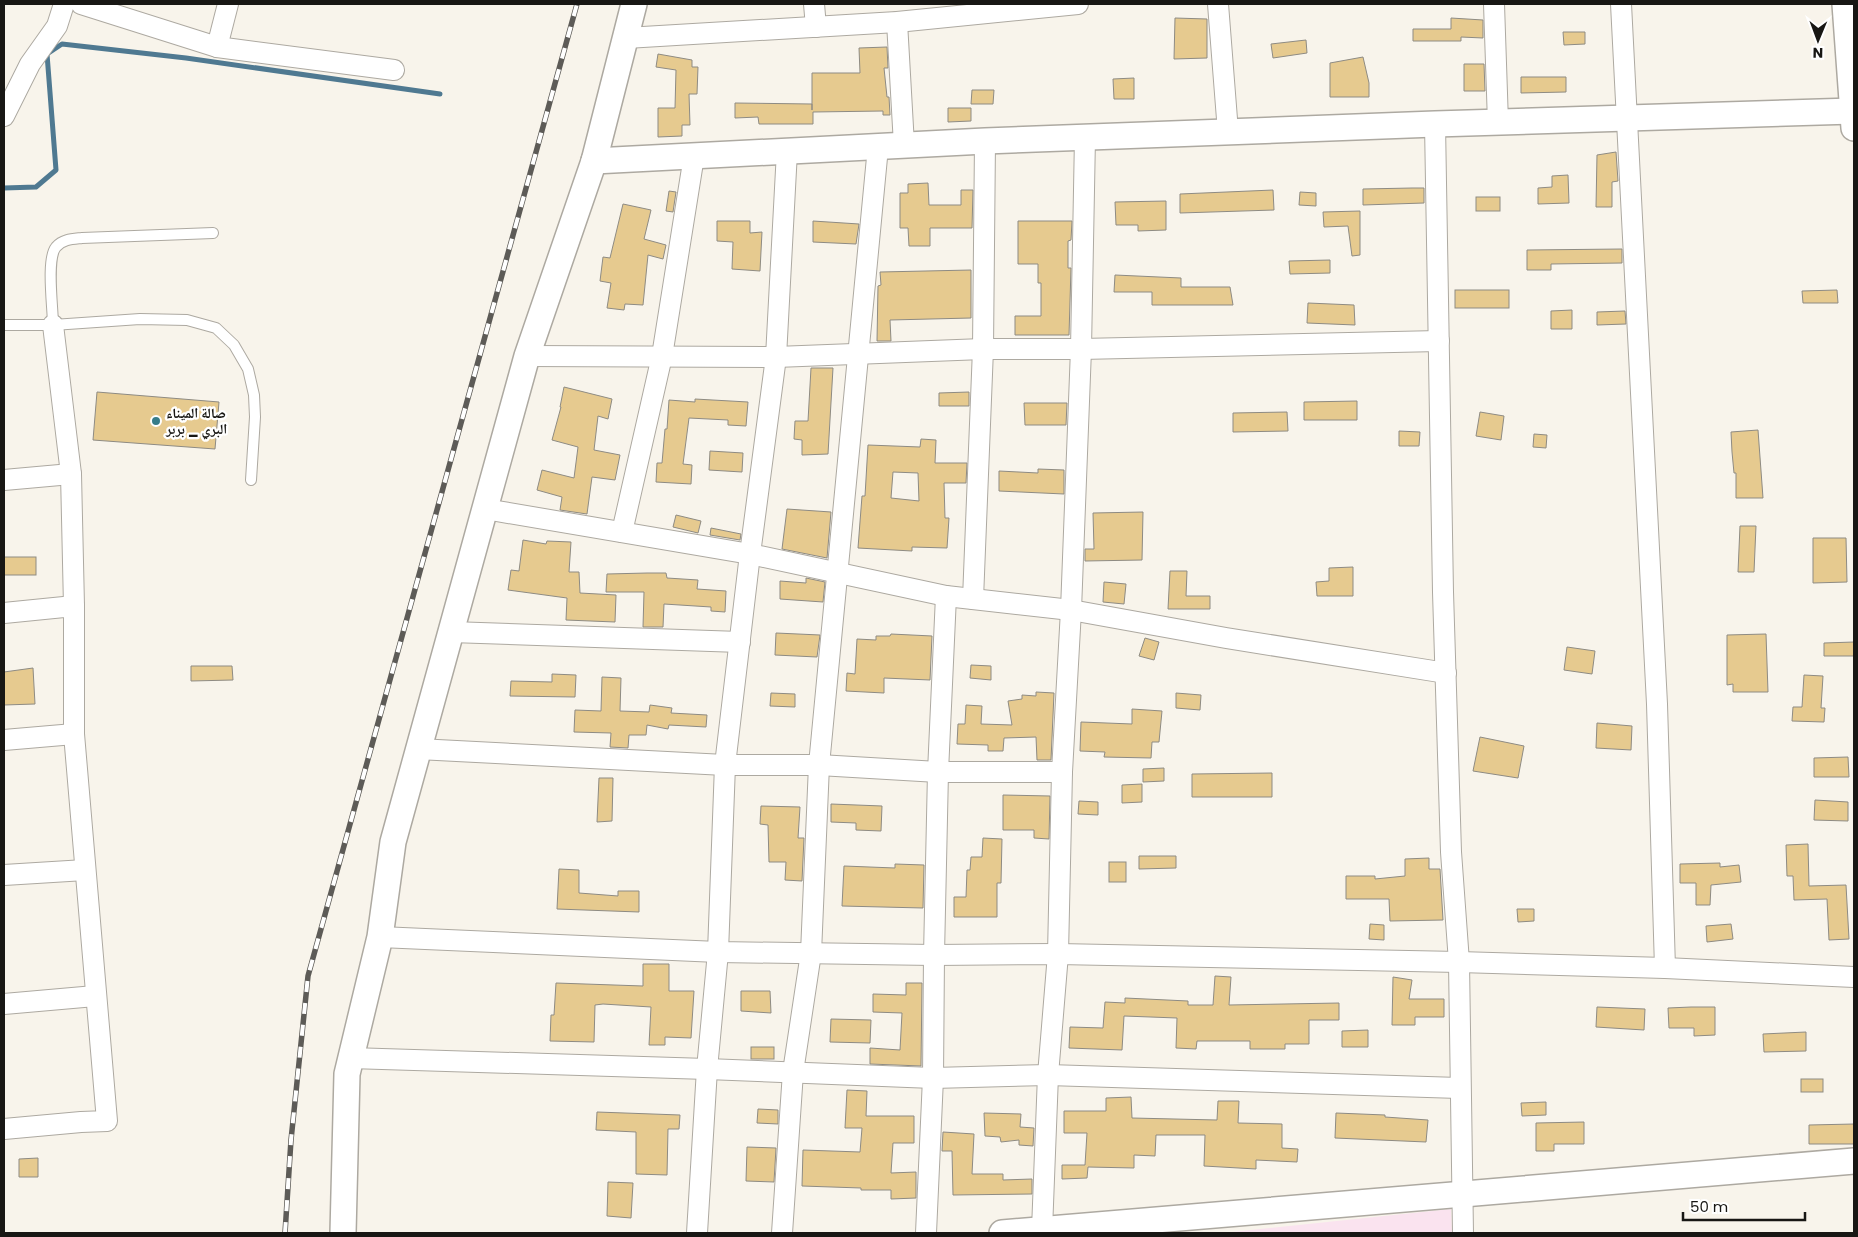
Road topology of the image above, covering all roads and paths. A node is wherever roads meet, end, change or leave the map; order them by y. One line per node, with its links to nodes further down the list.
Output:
1 (64, 4): 16 (street)
2 (81, 4): 14 (street)
3 (228, 4): 14 (street)
4 (634, 4): 13 (street)
5 (814, 4): 12 (street)
6 (1078, 4): 11 (street)
7 (1218, 4): 21 (street)
8 (1494, 4): 19 (street)
9 (1621, 4): 17 (street)
10 (1845, 4): 18 (street)
11 (897, 22): 12 (street); 24 (street)
12 (816, 27): 13 (street)
13 (626, 38): 28 (street)
14 (217, 47): 15 (street)
15 (394, 70)
16 (4, 116)
17 (1628, 118): 18 (street); 19 (street); 69 (street)
18 (1854, 120)
19 (1498, 122): 20 (street)
20 (1435, 124): 21 (street); 32 (street)
21 (1228, 132): 22 (street)
22 (1085, 138): 23 (street); 34 (street)
23 (985, 141): 24 (street); 33 (street)
24 (904, 145): 25 (street)
25 (878, 147): 26 (street); 35 (street)
26 (787, 151): 27 (street); 38 (street)
27 (694, 156): 28 (street); 37 (street)
28 (594, 161): 36 (street)
29 (213, 233): 31 (lane)
30 (4, 325): 31 (lane)
31 (53, 325): 39 (street); 41 (lane)
32 (1439, 341): 34 (street); 53 (street)
33 (983, 349): 34 (street); 35 (street); 47 (street)
34 (1081, 349): 49 (street)
35 (857, 354): 38 (street); 45 (street)
36 (527, 356): 37 (street); 42 (street)
37 (662, 356): 38 (street); 43 (street)
38 (776, 357): 44 (street)
39 (71, 474): 40 (street); 48 (street)
40 (4, 480)
41 (250, 480)
42 (485, 508): 43 (street); 51 (street)
43 (622, 532): 44 (street)
44 (750, 554): 45 (street); 52 (street)
45 (838, 573): 46 (street); 58 (street)
46 (946, 596): 47 (street); 59 (street)
47 (973, 599): 49 (street)
48 (74, 606): 50 (street); 54 (street)
49 (1071, 610): 53 (street); 60 (street)
50 (4, 613)
51 (451, 632): 52 (street); 56 (street)
52 (740, 642): 57 (street)
53 (1446, 673): 68 (street)
54 (74, 734): 55 (street); 61 (street)
55 (4, 740)
56 (418, 749): 57 (street); 63 (street)
57 (726, 765): 58 (street); 64 (street)
58 (819, 765): 59 (street); 65 (street)
59 (938, 772): 60 (street); 67 (street)
60 (1062, 772): 66 (street)
61 (85, 870): 62 (street); 71 (street)
62 (4, 875)
63 (380, 937): 64 (street); 73 (street)
64 (718, 952): 65 (street); 74 (street)
65 (811, 953): 67 (street); 75 (street)
66 (1058, 954): 67 (street); 68 (street); 76 (street)
67 (934, 955): 77 (street)
68 (1459, 962): 69 (street); 78 (street)
69 (1665, 968): 70 (street)
70 (1854, 977)
71 (95, 996): 72 (street); 79 (street)
72 (4, 1004)
73 (350, 1058): 74 (street); 84 (street)
74 (707, 1069): 75 (street); 85 (street)
75 (793, 1072): 77 (street); 86 (street)
76 (1048, 1076): 77 (street); 78 (street); 83 (street)
77 (933, 1078): 87 (street)
78 (1459, 1088): 81 (street)
79 (4, 1128)
80 (1854, 1161): 81 (street)
81 (1463, 1194): 82 (street); 89 (street)
82 (1104, 1229): 83 (street)
83 (1042, 1230): 88 (street)
84 (342, 1233)
85 (697, 1233)
86 (782, 1233)
87 (926, 1233)
88 (1002, 1233)
89 (1463, 1233)

